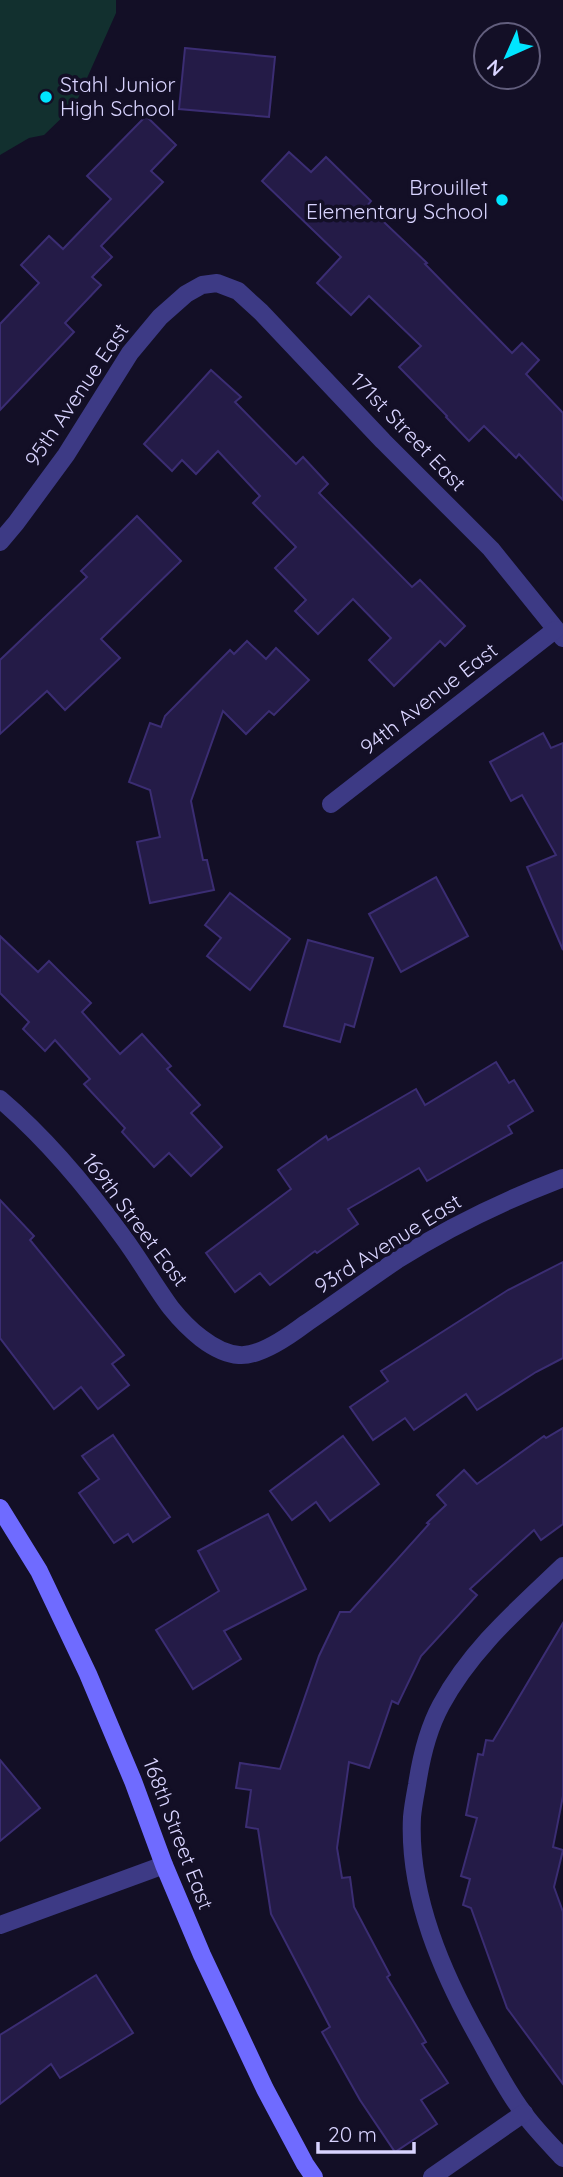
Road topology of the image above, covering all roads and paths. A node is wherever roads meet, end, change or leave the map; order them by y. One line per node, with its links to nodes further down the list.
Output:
1 (202, 285): 2 (street, 95th Avenue East); 3 (street, 171st Street East)
2 (0, 542)
3 (559, 634): 4 (street, 94th Avenue East)
4 (331, 804)
5 (0, 1099): 7 (street, 169th Street East)
6 (563, 1178): 7 (street, 93rd Avenue East)
7 (241, 1356)
8 (0, 1508): 10 (street, 168th Street East)
9 (563, 1566): 12 (street)
10 (164, 1865): 11 (street); 14 (street, 168th Street East)
11 (0, 1925)
12 (524, 2113): 13 (street); 15 (street)
13 (563, 2158)
14 (314, 2177)
15 (432, 2177)

